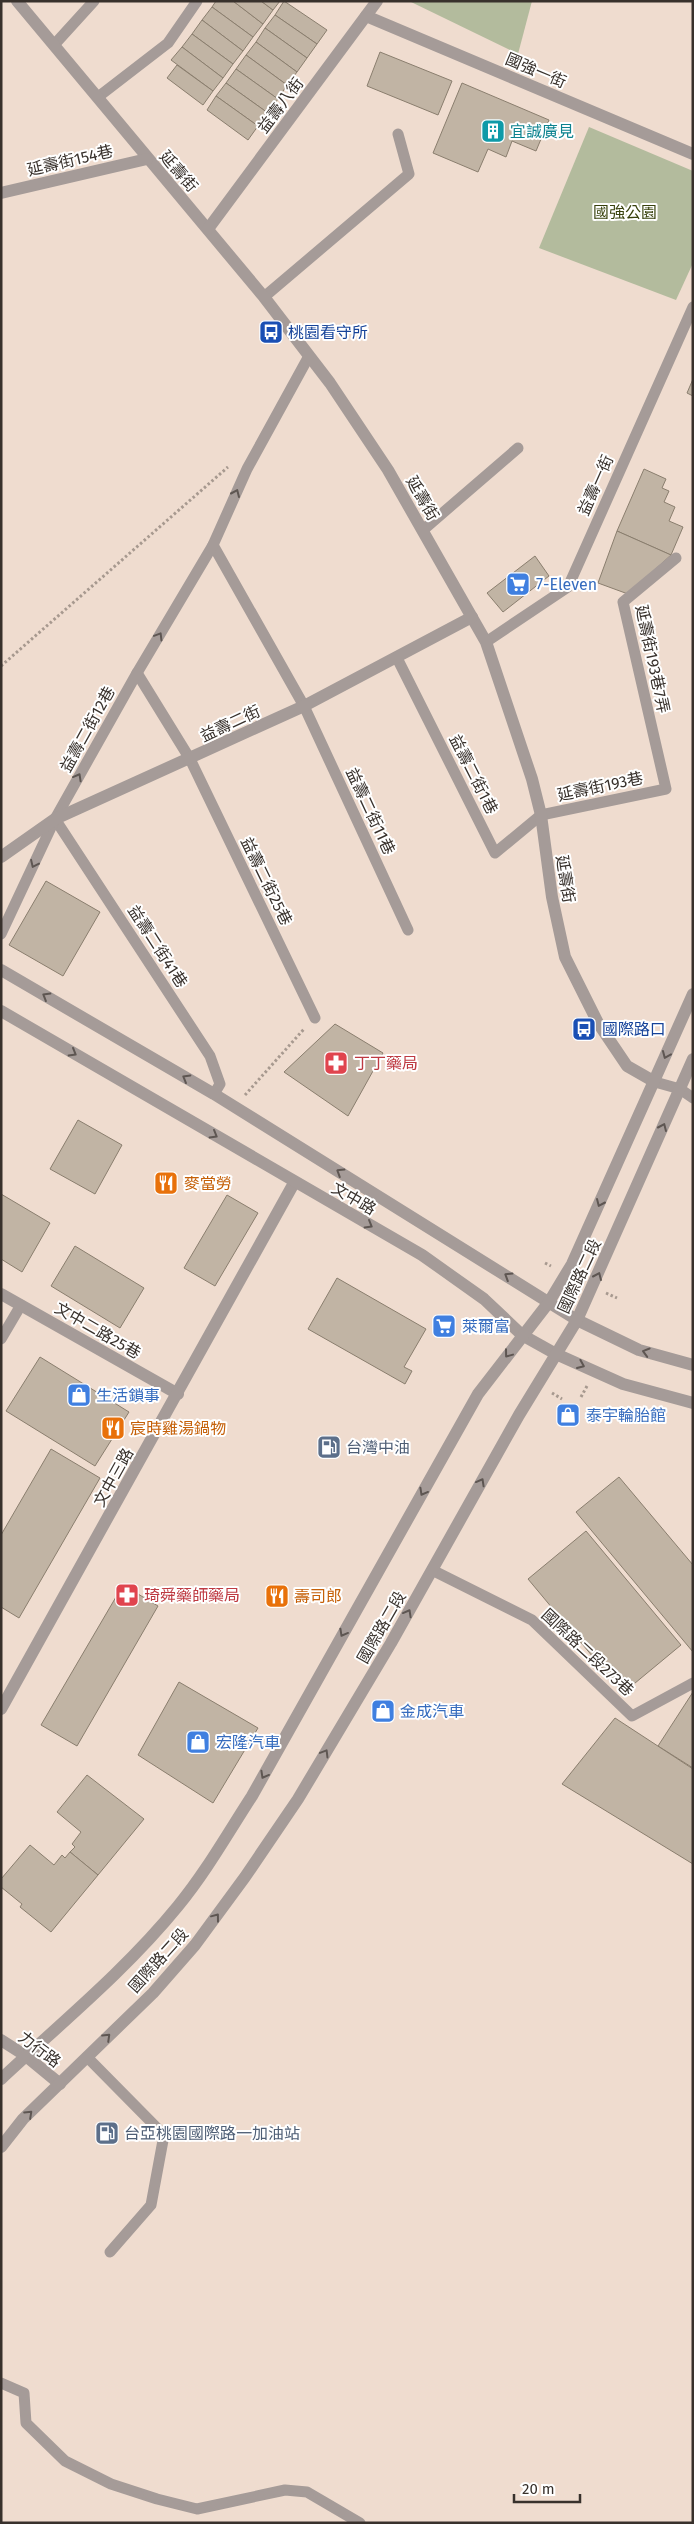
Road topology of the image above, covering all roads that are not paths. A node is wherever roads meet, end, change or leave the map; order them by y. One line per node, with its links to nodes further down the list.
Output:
1 (17, 1): 6 (street, 延壽街)
2 (94, 1): 6 (lane)
3 (197, 1): 7 (lane)
4 (377, 1): 5 (street, 益壽八街)
5 (366, 16): 9 (street, 國強一街); 12 (street, 益壽八街)
6 (54, 45): 7 (street, 延壽街)
7 (98, 97): 10 (street, 延壽街)
8 (398, 134): 13 (lane)
9 (693, 154)
10 (147, 159): 11 (street, 延壽街154巷); 12 (street, 延壽街)
11 (1, 193)
12 (208, 229): 13 (street, 延壽街)
13 (264, 297): 15 (street, 延壽街)
14 (693, 307): 21 (lane, 益壽一街)
15 (309, 356): 17 (street, 延壽街); 18 (lane, 益壽二街12巷, one-way to 15)
16 (518, 448): 17 (lane)
17 (423, 530): 20 (street, 延壽街)
18 (213, 545): 23 (lane, 益壽二街12巷, one-way to 18); 24 (lane)
19 (676, 558): 26 (lane, 延壽街193巷7弄)
20 (472, 617): 21 (street, 延壽街); 22 (street, 益壽二街)
21 (486, 642): 27 (street, 延壽街)
22 (397, 658): 24 (street, 益壽二街); 27 (lane, 益壽二街1巷)
23 (137, 673): 25 (lane, 益壽二街25巷); 28 (lane, 益壽二街12巷, one-way to 23)
24 (304, 706): 25 (street, 益壽二街); 30 (lane, 益壽二街11巷)
25 (190, 759): 28 (street, 益壽二街); 35 (lane, 益壽二街25巷)
26 (666, 789): 27 (lane, 延壽街193巷)
27 (541, 816): 37 (street, 延壽街)
28 (55, 820): 29 (street, 益壽二街); 31 (lane, 益壽二街12巷, one-way to 31); 39 (lane, 益壽二街41巷)
29 (1, 857)
30 (408, 930)
31 (1, 934)
32 (1, 970): 39 (street, 文中路, one-way to 32)
33 (693, 994): 37 (street, 國際路二段, one-way to 37)
34 (1, 1010): 41 (street, 文中路, one-way to 41)
35 (315, 1018)
36 (693, 1059): 38 (street, 國際路二段)
37 (655, 1082): 38 (lane); 43 (street, 國際路二段, one-way to 43)
38 (680, 1089): 40 (lane); 45 (street, 國際路二段, one-way to 38)
39 (214, 1094): 43 (street, 文中路, one-way to 39)
40 (693, 1098)
41 (294, 1183): 46 (street, 文中路, one-way to 46); 50 (street, 文中三路)
42 (1, 1294): 44 (street, 文中二路25巷)
43 (549, 1302): 45 (street, 文中路); 46 (street, 國際路二段)
44 (21, 1305): 47 (lane); 50 (street, 文中二路25巷)
45 (577, 1320): 48 (street, 國際路二段); 49 (street, 文中路, one-way to 45)
46 (522, 1335): 48 (street, 文中路); 56 (street, 國際路二段, one-way to 56)
47 (1, 1339)
48 (556, 1354): 51 (street, 文中路, one-way to 51); 52 (street, 國際路二段, one-way to 48)
49 (693, 1365)
50 (178, 1394): 54 (street, 文中三路)
51 (693, 1403)
52 (432, 1570): 53 (lane, 國際路二段273巷); 57 (street, 國際路二段, one-way to 52)
53 (693, 1683)
54 (1, 1708)
55 (1, 2040): 56 (street, 力行路)
56 (26, 2056): 58 (street, 國際路二段); 59 (street, 力行路)
57 (87, 2057): 59 (street, 國際路二段); 61 (lane)
58 (1, 2079)
59 (60, 2084): 60 (street, 國際路二段, one-way to 59)
60 (1, 2147)
61 (110, 2252)
62 (1, 2383): 63 (lane)
63 (360, 2523)

